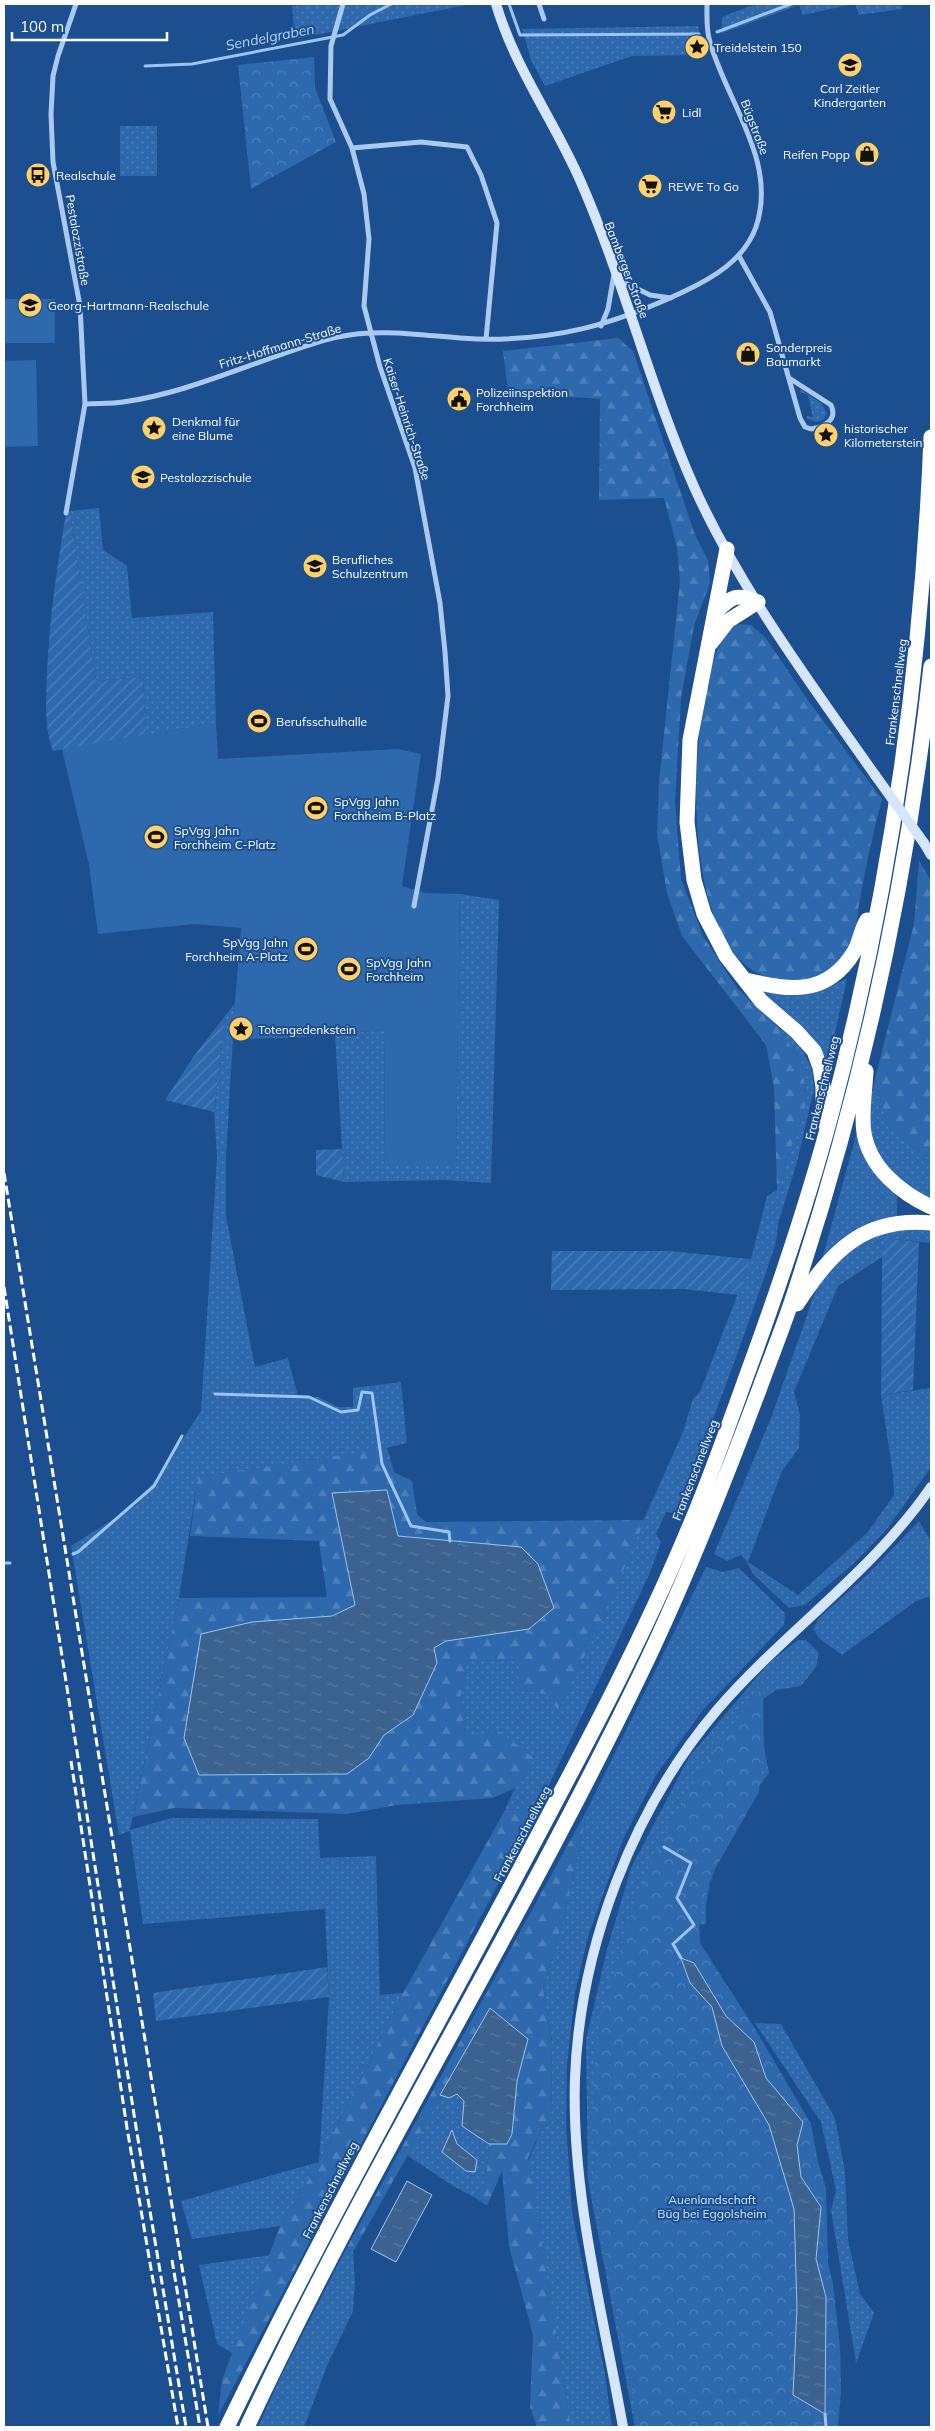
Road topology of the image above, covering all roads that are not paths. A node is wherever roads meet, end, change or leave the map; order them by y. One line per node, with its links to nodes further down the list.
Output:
1 (76, 4): 16 (street, Pestalozzistraße)
2 (343, 4): 7 (street, Kaiser-Heinrich-Straße)
3 (496, 4): 9 (main road, Bamberger Straße)
4 (539, 4): 6 (street)
5 (707, 4): 8 (street, Bügstraße)
6 (544, 19)
7 (352, 148): 13 (street, Kaiser-Heinrich-Straße); 14 (street)
8 (739, 256): 10 (street, Bügstraße); 15 (street)
9 (616, 274): 10 (street); 11 (main road, Bamberger Straße); 12 (street)
10 (672, 298): 11 (street, Bügstraße)
11 (632, 316): 12 (street, Fritz-Hoffmann-Straße); 19 (main road, Bamberger Straße)
12 (601, 326): 14 (street, Fritz-Hoffmann-Straße)
13 (370, 333): 14 (street, Fritz-Hoffmann-Straße); 16 (street, Fritz-Hoffmann-Straße); 25 (street, Kaiser-Heinrich-Straße)
14 (486, 339)
15 (789, 378): 15 (street)
16 (85, 404): 18 (street, Pestalozzistraße)
17 (931, 437): 26 (highway, Frankenschnellweg)
18 (66, 513)
19 (727, 549): 20 (main road, Bamberger Straße); 21 (highway)
20 (758, 602): 21 (highway); 22 (highway); 24 (main road, Bamberger Straße, bridge)
21 (716, 612): 22 (highway)
22 (710, 645): 27 (highway)
23 (931, 666): 28 (highway)
24 (931, 855)
25 (414, 906)
26 (877, 907): 27 (highway); 29 (highway, Frankenschnellweg)
27 (746, 980): 29 (highway)
28 (867, 1039): 30 (highway); 32 (highway)
29 (822, 1150): 34 (highway, Frankenschnellweg)
30 (931, 1207)
31 (931, 1223): 32 (highway)
32 (782, 1326): 35 (highway)
33 (931, 1487): 36 (main road)
34 (227, 2427)
35 (247, 2427)
36 (623, 2427)

